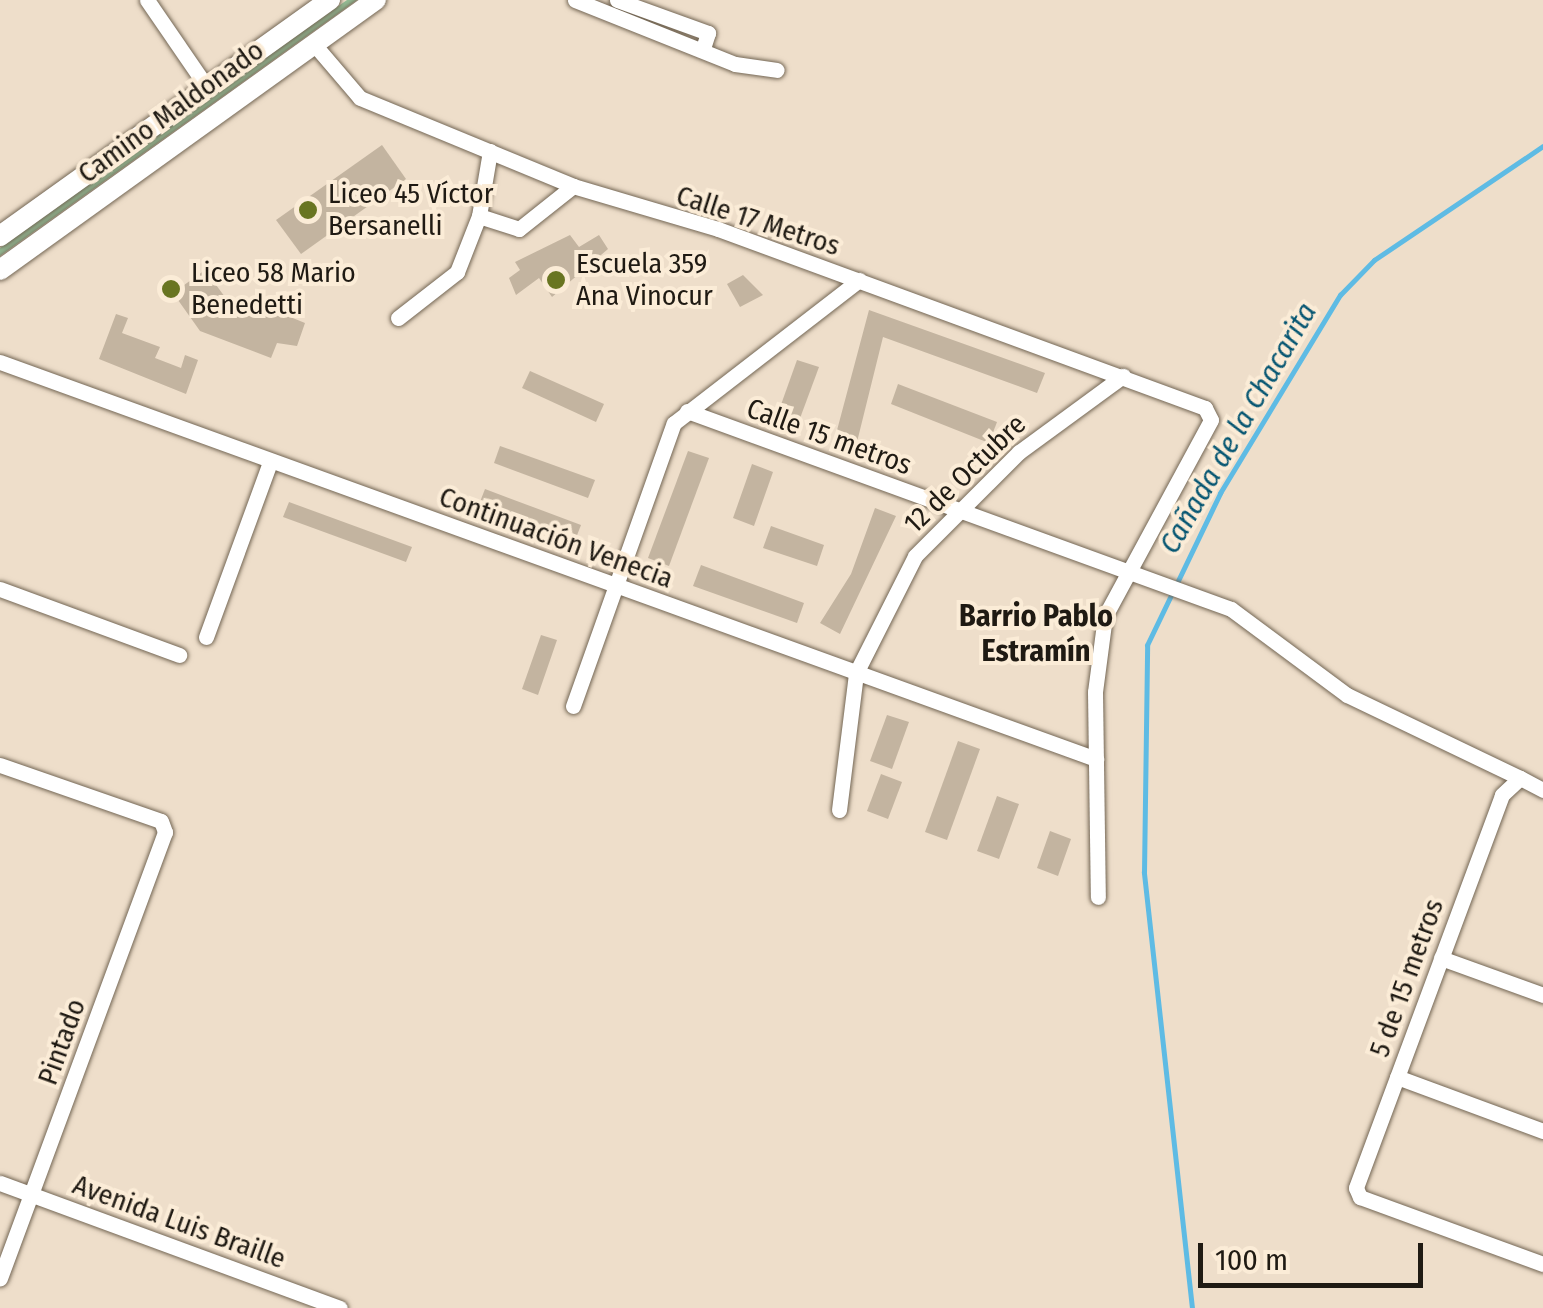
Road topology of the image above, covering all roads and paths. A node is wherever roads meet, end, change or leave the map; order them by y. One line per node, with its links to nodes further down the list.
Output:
1 (147, 0): 9 (street)
2 (330, 0): 9 (main road, Camino Maldonado)
3 (376, 0): 7 (main road, Camino Maldonado)
4 (576, 0): 6 (street)
5 (617, 0): 6 (street)
6 (706, 40): 8 (street)
7 (314, 43): 10 (street, Calle 17 Metros); 14 (main road, Camino Maldonado)
8 (777, 70)
9 (206, 86): 13 (main road, Camino Maldonado)
10 (490, 151): 11 (street, Calle 17 Metros); 12 (street)
11 (574, 186): 12 (street); 15 (street, Calle 17 Metros)
12 (480, 216): 16 (street)
13 (0, 236)
14 (0, 270)
15 (860, 280): 18 (street, Calle 17 Metros); 19 (street)
16 (398, 318)
17 (0, 362): 20 (street, Continuación Venecia)
18 (1123, 376): 21 (street, 12 de Octubre); 22 (street, Calle 17 Metros)
19 (686, 411): 21 (street, Calle 15 metros); 23 (street)
20 (270, 462): 23 (street, Continuación Venecia); 25 (street)
21 (956, 510): 22 (street, Calle 15 metros); 27 (street, 12 de Octubre)
22 (1124, 574): 29 (street); 31 (street, Calle 15 metros)
23 (614, 585): 27 (street, Continuación Venecia); 28 (street)
24 (0, 589): 26 (street)
25 (206, 637)
26 (179, 655)
27 (856, 673): 29 (street, Continuación Venecia); 33 (street, 12 de Octubre)
28 (574, 706)
29 (1096, 759): 34 (street)
30 (0, 765): 40 (street, Pintado)
31 (1515, 780): 32 (street, Calle 15 metros); 35 (street, 5 de 15 metros)
32 (1543, 790)
33 (839, 810)
34 (1098, 897)
35 (1441, 958): 36 (street); 37 (street, 5 de 15 metros)
36 (1543, 995)
37 (1396, 1077): 38 (street); 41 (street, 5 de 15 metros)
38 (1543, 1131)
39 (0, 1183): 40 (street, Avenida Luis Braille)
40 (32, 1195): 42 (street, Pintado); 43 (street, Avenida Luis Braille)
41 (1543, 1264)
42 (0, 1279)
43 (340, 1308)

